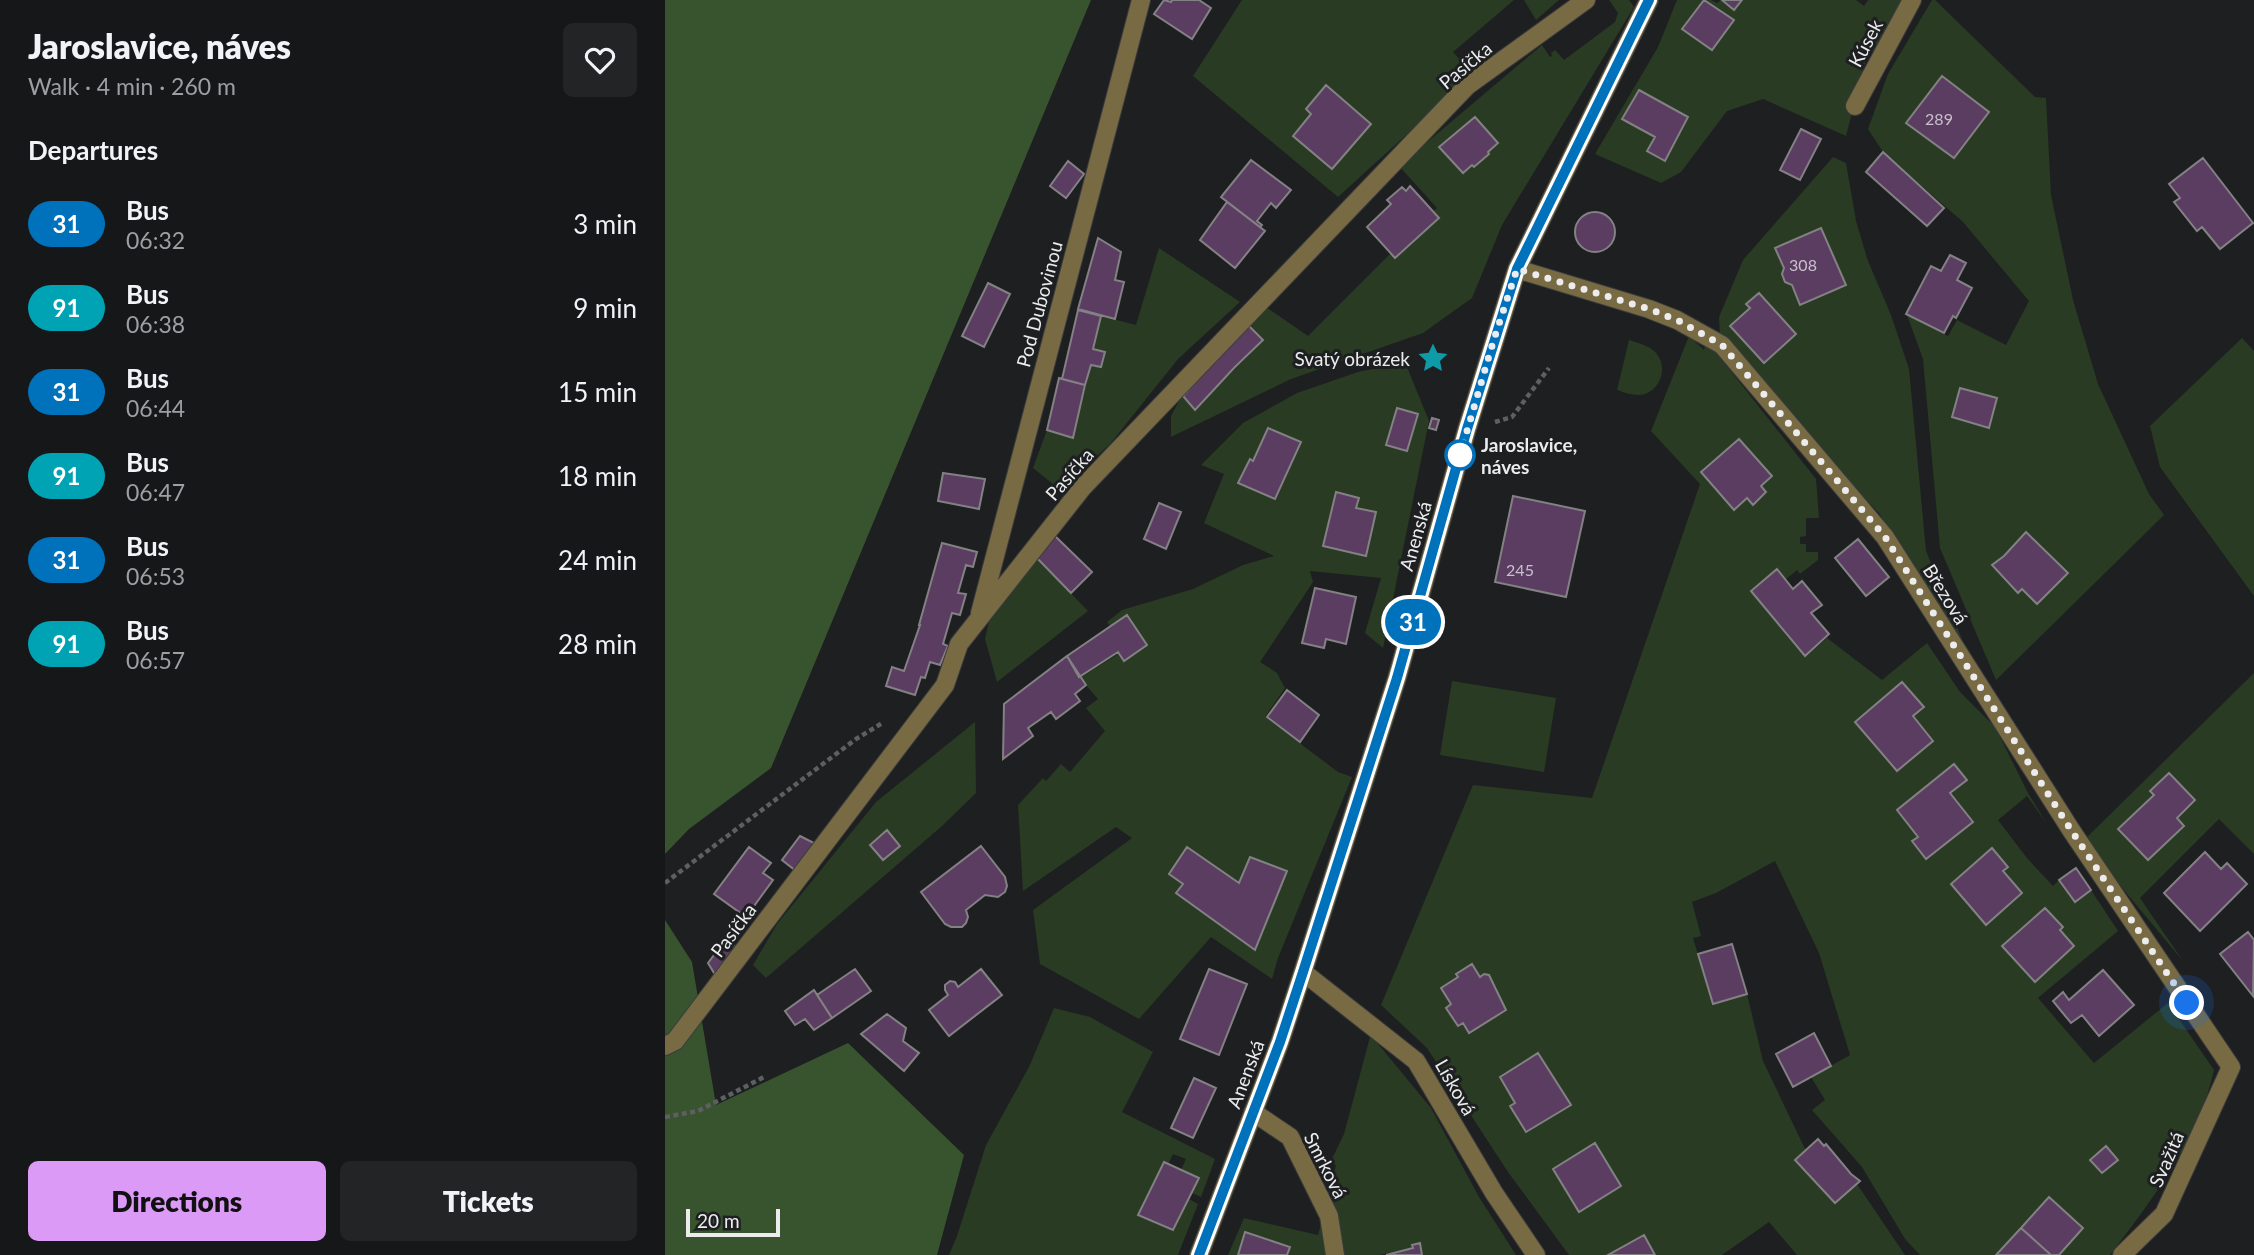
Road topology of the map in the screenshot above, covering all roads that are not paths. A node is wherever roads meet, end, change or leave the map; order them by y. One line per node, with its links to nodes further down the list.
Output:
1 (1141, 0): 7 (street, Pod Dubovinou)
2 (1586, 0): 7 (street, Pasíčka)
3 (1649, 0): 6 (street, Anenská)
4 (1912, 0): 5 (street, Kúsek)
5 (1855, 106)
6 (1517, 269): 8 (street, Anenská); 10 (street, Březová)
7 (979, 619): 9 (street, Pasíčka)
8 (1303, 972): 11 (street, Anenská); 14 (street, Lísková)
9 (665, 1046)
10 (2231, 1067): 15 (street, Svažitá)
11 (1253, 1112): 12 (street, Anenská); 13 (street, Smrková)
12 (1199, 1255)
13 (1335, 1255)
14 (1537, 1255)
15 (2122, 1255)

